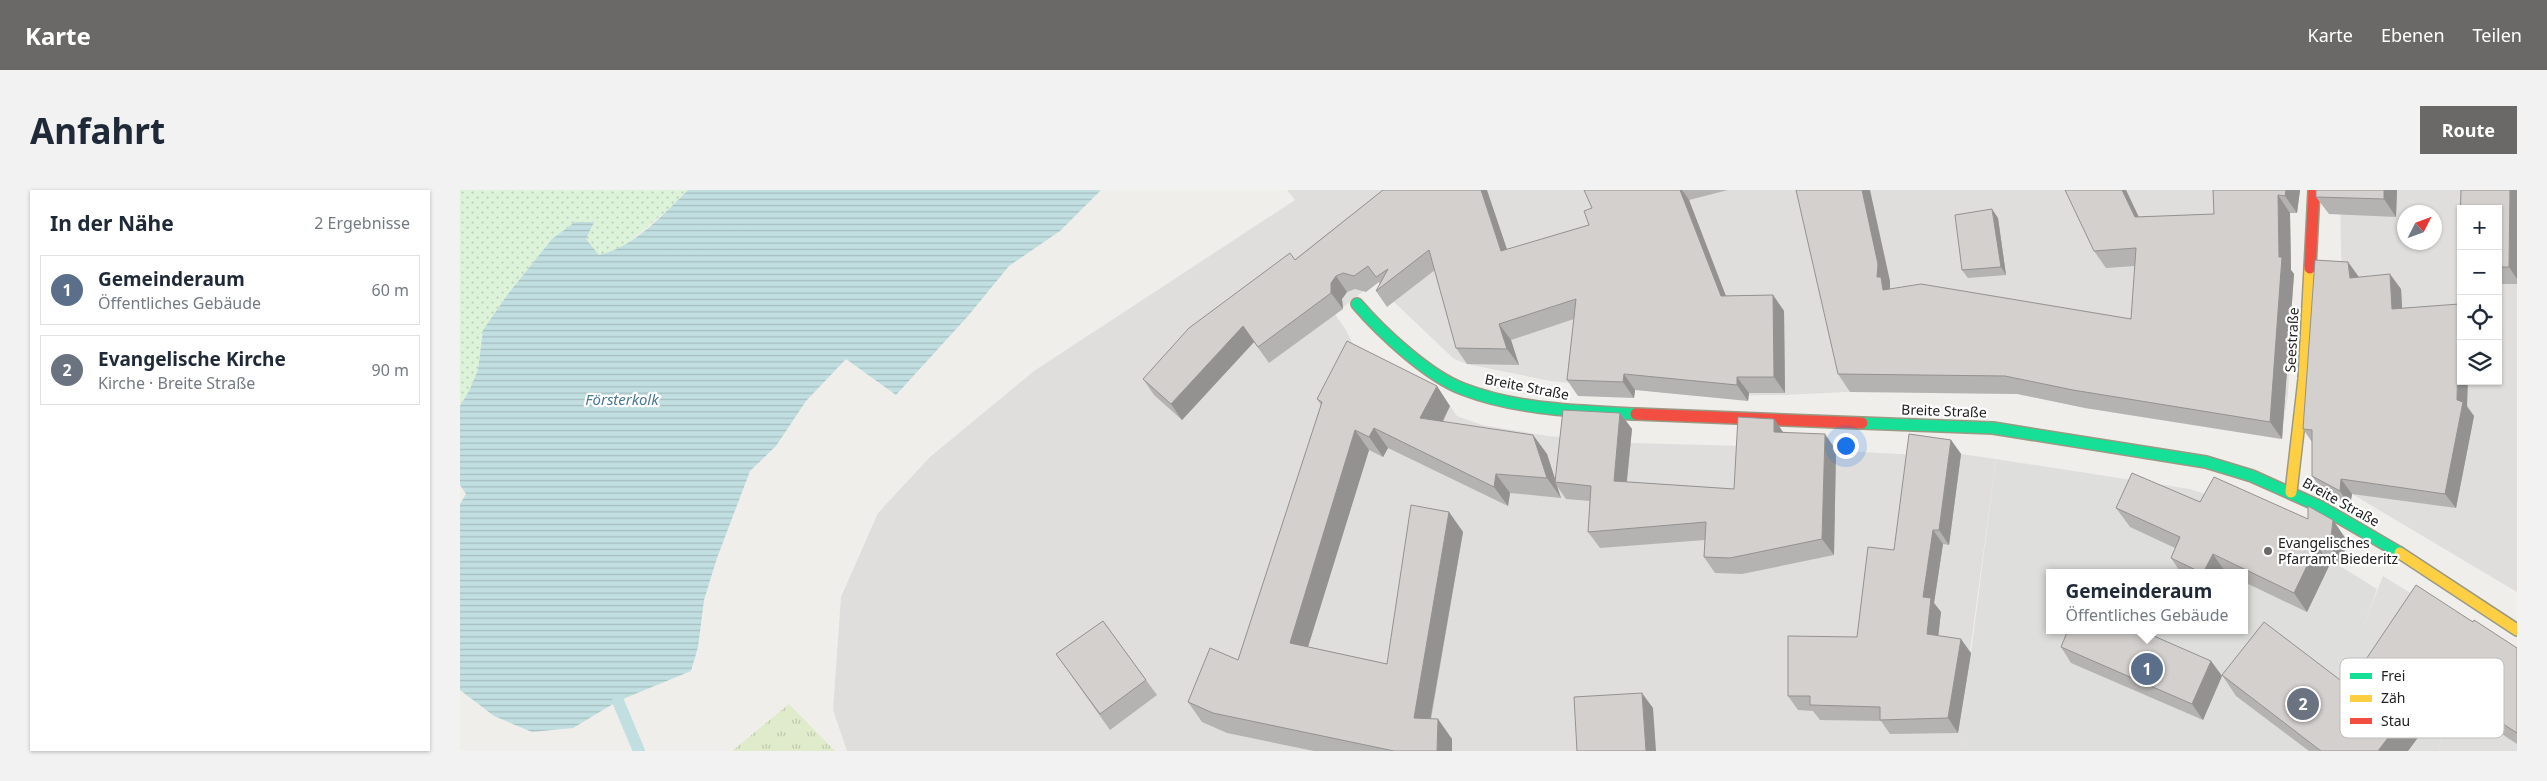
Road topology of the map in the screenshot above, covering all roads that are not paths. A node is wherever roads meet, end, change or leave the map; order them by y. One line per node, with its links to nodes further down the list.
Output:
1 (2314, 190): 3 (street, Seestraße)
2 (1356, 304): 3 (street, Breite Straße)
3 (2291, 492): 4 (street, Breite Straße)
4 (2517, 630)

